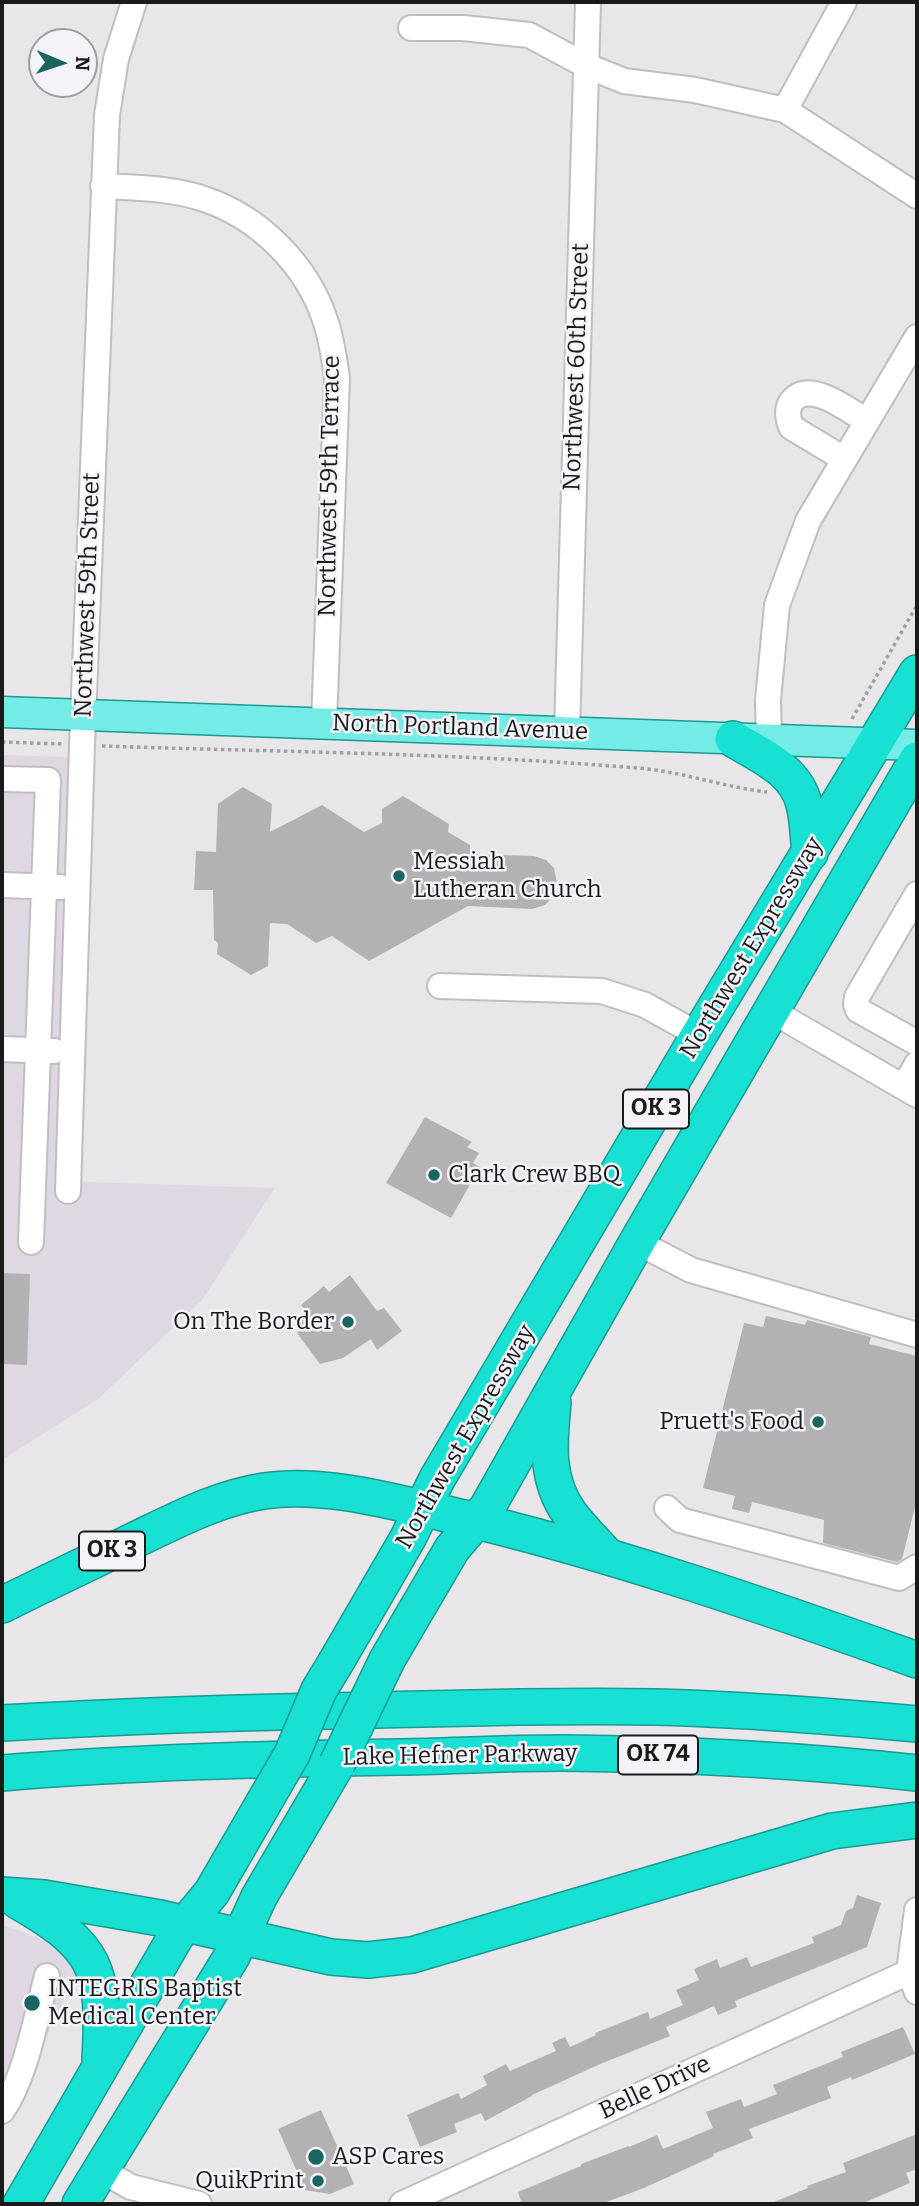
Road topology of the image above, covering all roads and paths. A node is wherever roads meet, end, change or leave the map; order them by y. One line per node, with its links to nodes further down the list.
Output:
1 (134, 2): 7 (street, Northwest 59th Street)
2 (588, 2): 5 (street, Northwest 60th Street)
3 (844, 2): 6 (street)
4 (411, 28): 5 (street)
5 (585, 65): 6 (street); 18 (street, Northwest 60th Street)
6 (785, 110): 8 (street)
7 (103, 186): 16 (street, Northwest 59th Street); 17 (street, Northwest 59th Terrace)
8 (917, 196)
9 (917, 337): 10 (street)
10 (867, 421): 11 (street); 11 (street)
11 (844, 459): 20 (street)
12 (917, 605): 14 (path)
13 (917, 673): 22 (highway, Northwest Expressway / OK 3)
14 (856, 711)
15 (2, 712): 16 (main road, North Portland Avenue)
16 (83, 715): 17 (main road, North Portland Avenue); 32 (street, Northwest 59th Street)
17 (324, 723): 18 (main road, North Portland Avenue)
18 (567, 732): 19 (main road, North Portland Avenue)
19 (733, 739): 20 (main road, North Portland Avenue); 29 (highway)
20 (769, 740): 22 (main road, North Portland Avenue)
21 (2, 742): 23 (path)
22 (876, 743): 24 (main road, North Portland Avenue); 29 (highway, Northwest Expressway / OK 3)
23 (55, 744)
24 (917, 745)
25 (103, 746): 28 (path)
26 (917, 760): 35 (highway, Northwest Expressway / OK 3)
27 (2, 779): 31 (street)
28 (777, 793)
29 (810, 853): 36 (highway, Northwest Expressway / OK 3)
30 (2, 885): 31 (street)
31 (44, 887): 32 (street); 39 (street)
32 (78, 888): 40 (street, Northwest 59th Street)
33 (917, 894): 37 (street)
34 (440, 986): 36 (street)
35 (772, 1011): 42 (street); 45 (highway, Northwest Expressway / OK 3)
36 (699, 1035): 48 (highway, Northwest Expressway / OK 3)
37 (917, 1043)
38 (2, 1049): 39 (street)
39 (38, 1050): 40 (street); 44 (street)
40 (73, 1052): 43 (street, Northwest 59th Street)
41 (917, 1065): 42 (street)
42 (911, 1091)
43 (68, 1191)
44 (31, 1242)
45 (638, 1242): 46 (street); 47 (highway, Northwest Expressway / OK 3)
46 (917, 1335)
47 (553, 1392): 50 (highway, Northwest Expressway / OK 3); 51 (highway)
48 (423, 1508): 50 (highway); 53 (highway, OK 3); 62 (highway, Northwest Expressway, bridge)
49 (667, 1508): 52 (street)
50 (476, 1521): 51 (highway); 63 (highway, Northwest Expressway / OK 3, bridge)
51 (607, 1556): 54 (highway)
52 (917, 1567)
53 (2, 1605)
54 (917, 1660)
55 (2, 1723): 56 (highway, Lake Hefner Parkway / OK 74)
56 (917, 1724)
57 (2, 1773): 58 (highway, Lake Hefner Parkway / OK 74)
58 (917, 1773)
59 (917, 1820): 63 (highway)
60 (7, 1896): 62 (highway); 66 (highway)
61 (917, 1910): 65 (street)
62 (186, 1923): 63 (highway); 66 (highway, Northwest Expressway)
63 (242, 1935): 69 (highway, Northwest Expressway)
64 (47, 1976): 67 (street)
65 (913, 1982): 74 (street, Belle Drive)
66 (100, 2064): 68 (highway, Northwest Expressway)
67 (2, 2111)
68 (73, 2114): 70 (highway, Northwest Expressway); 71 (highway)
69 (101, 2170): 72 (highway, Northwest Expressway); 73 (street)
70 (21, 2204)
71 (39, 2204)
72 (80, 2204)
73 (199, 2204)
74 (402, 2204)

